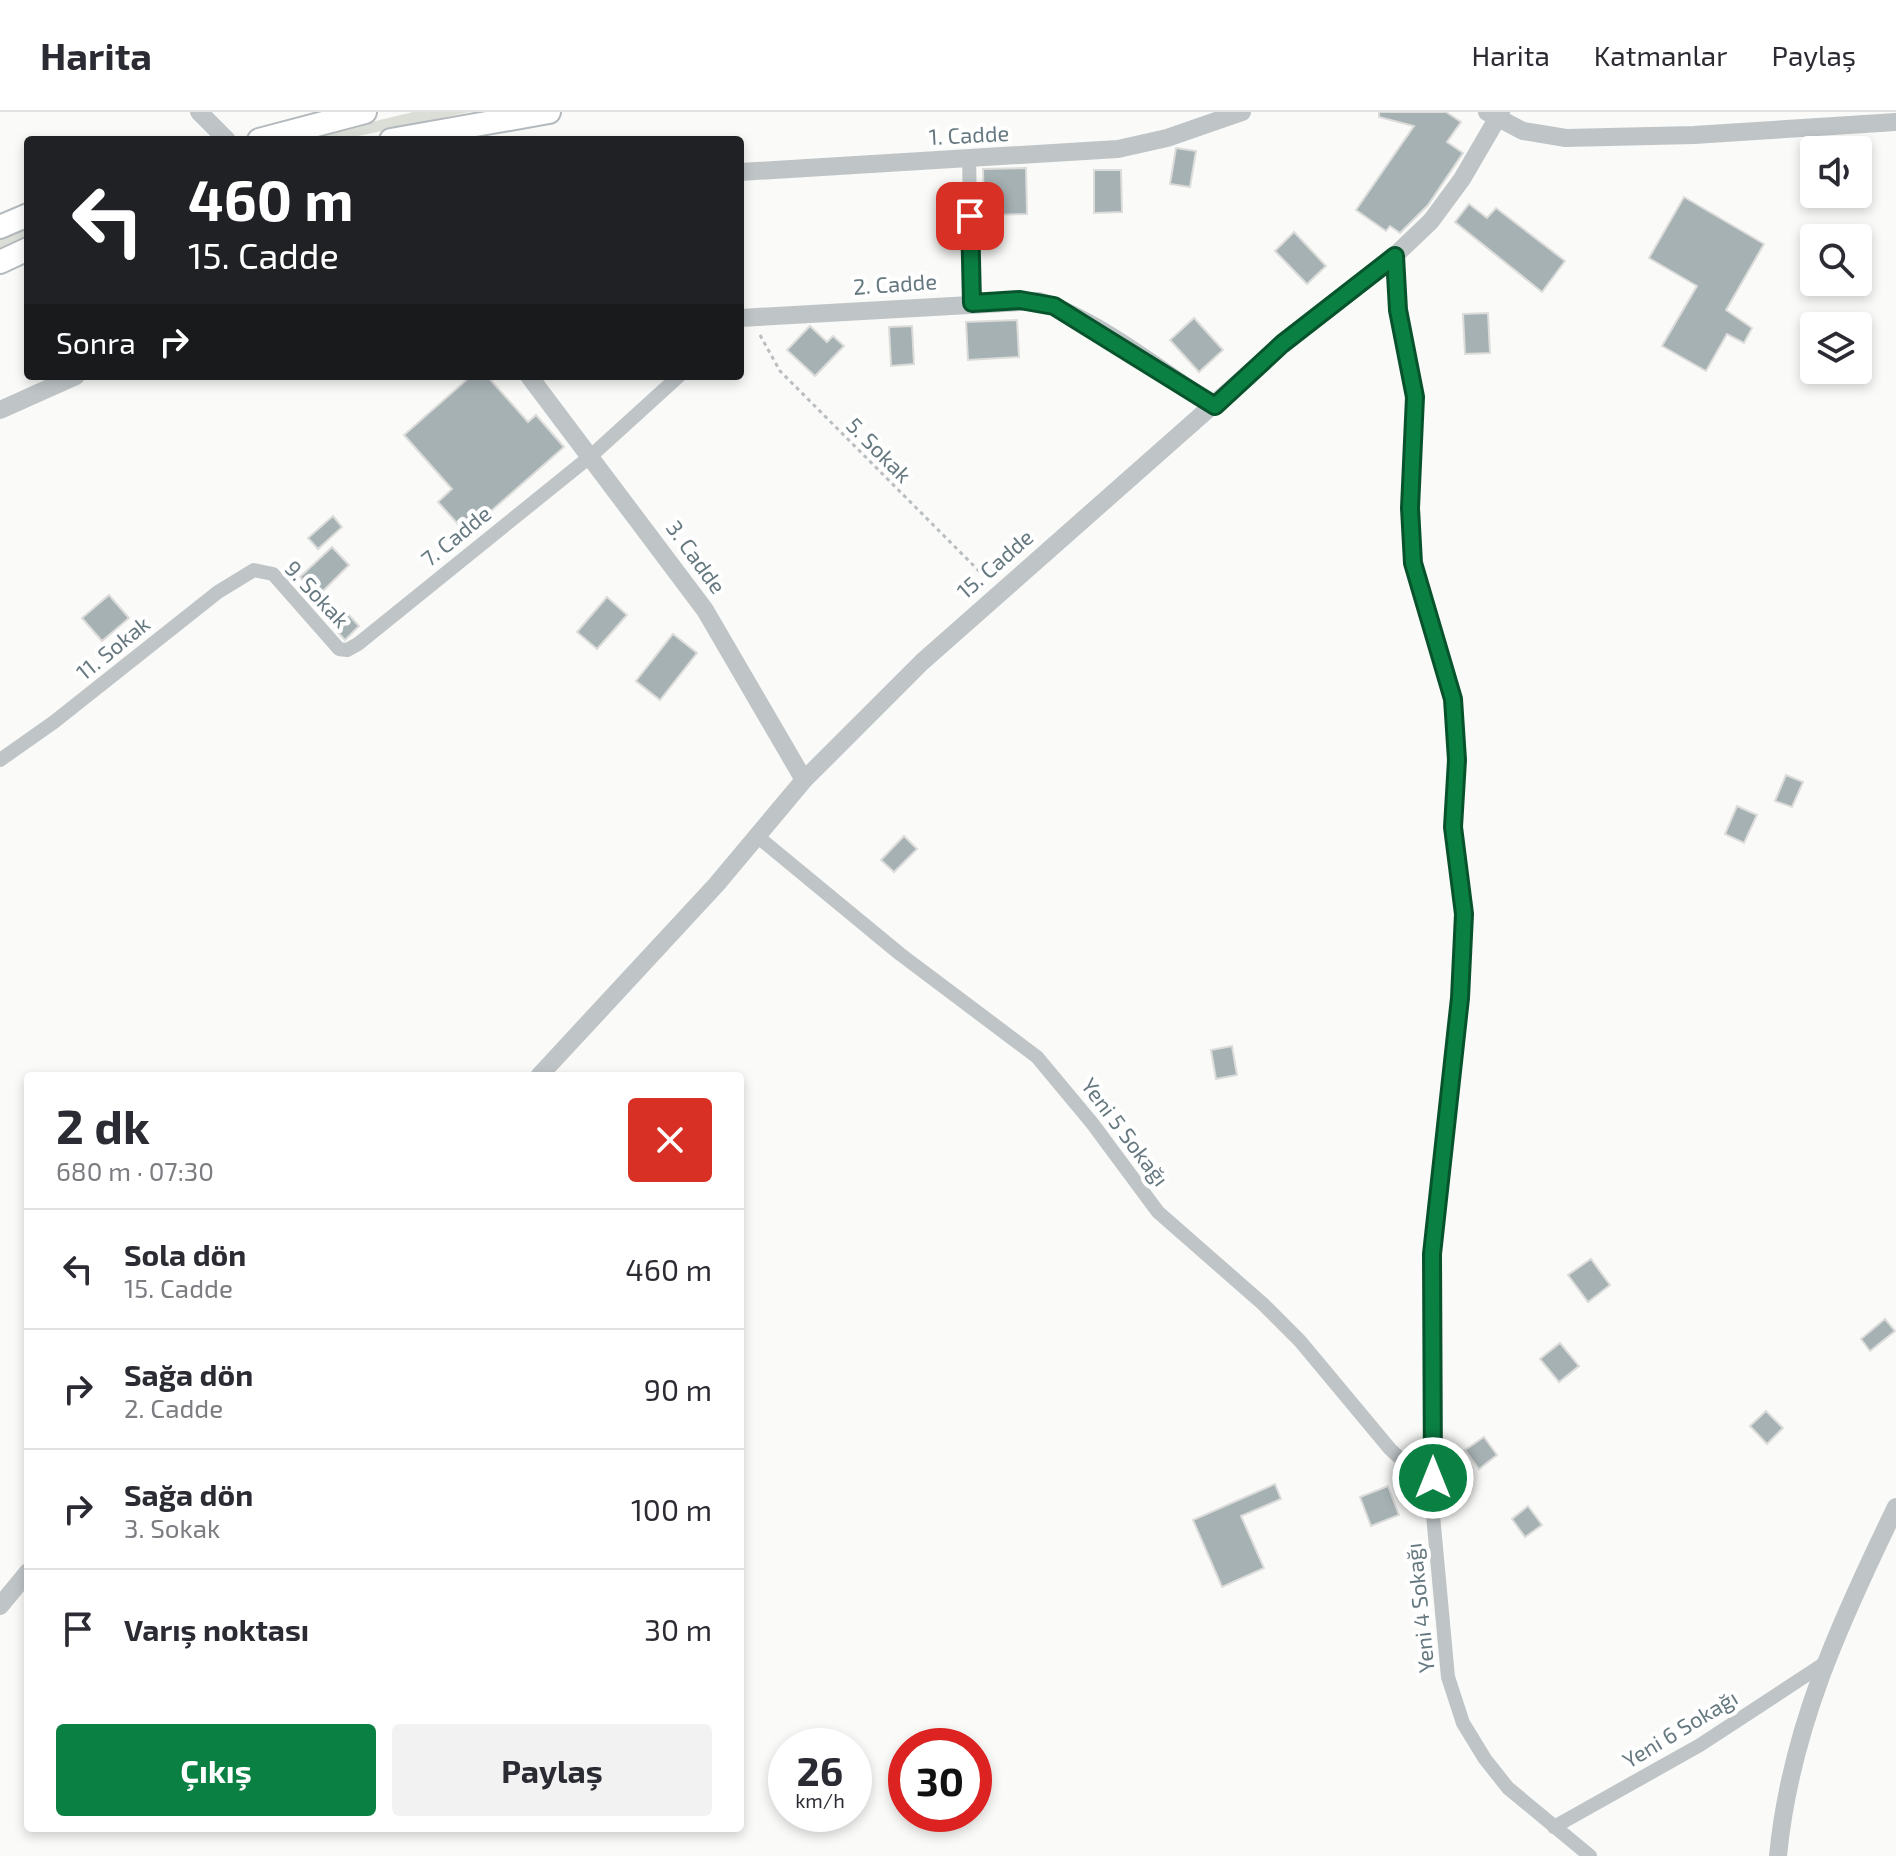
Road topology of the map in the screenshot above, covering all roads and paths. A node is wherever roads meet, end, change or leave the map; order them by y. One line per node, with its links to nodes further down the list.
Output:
1 (199, 112): 7 (street)
2 (365, 112): 8 (main road)
3 (549, 112): 9 (main road)
4 (1242, 112): 10 (street, 1. Cadde)
5 (1495, 114): 6 (street); 15 (street, 15. Cadde)
6 (1896, 122)
7 (223, 136)
8 (274, 136)
9 (414, 136)
10 (969, 158): 11 (street, 1. Cadde); 17 (street)
11 (744, 172)
12 (24, 217): 13 (main road)
13 (0, 227)
14 (24, 251): 16 (main road)
15 (1395, 256): 22 (street, 15. Cadde); 32 (street, Yeni 4 Sokağı)
16 (0, 262)
17 (972, 303): 18 (street, 2. Cadde); 22 (street, 2. Cadde)
18 (745, 319): 26 (path, 5. Sokak)
19 (67, 380): 23 (street)
20 (532, 380): 24 (street, 3. Cadde)
21 (675, 380): 24 (street, 7. Cadde)
22 (1215, 406): 26 (street, 15. Cadde)
23 (0, 410)
24 (592, 455): 27 (street, 7. Cadde); 29 (street, 3. Cadde)
25 (254, 570): 27 (street, 9. Sokak); 28 (street, 11. Sokak)
26 (999, 591): 29 (street, 15. Cadde)
27 (347, 650)
28 (0, 760)
29 (804, 780): 30 (street, 15. Cadde)
30 (758, 837): 31 (street, 15. Cadde); 32 (street, Yeni 5 Sokağı)
31 (543, 1072)
32 (1433, 1478): 37 (street, Yeni 4 Sokağı)
33 (1896, 1507): 36 (street)
34 (24, 1577): 35 (street)
35 (0, 1606)
36 (1825, 1663): 37 (street, Yeni 6 Sokağı); 39 (street)
37 (1554, 1827): 38 (street, Yeni 4 Sokağı)
38 (1590, 1856)
39 (1778, 1856)

